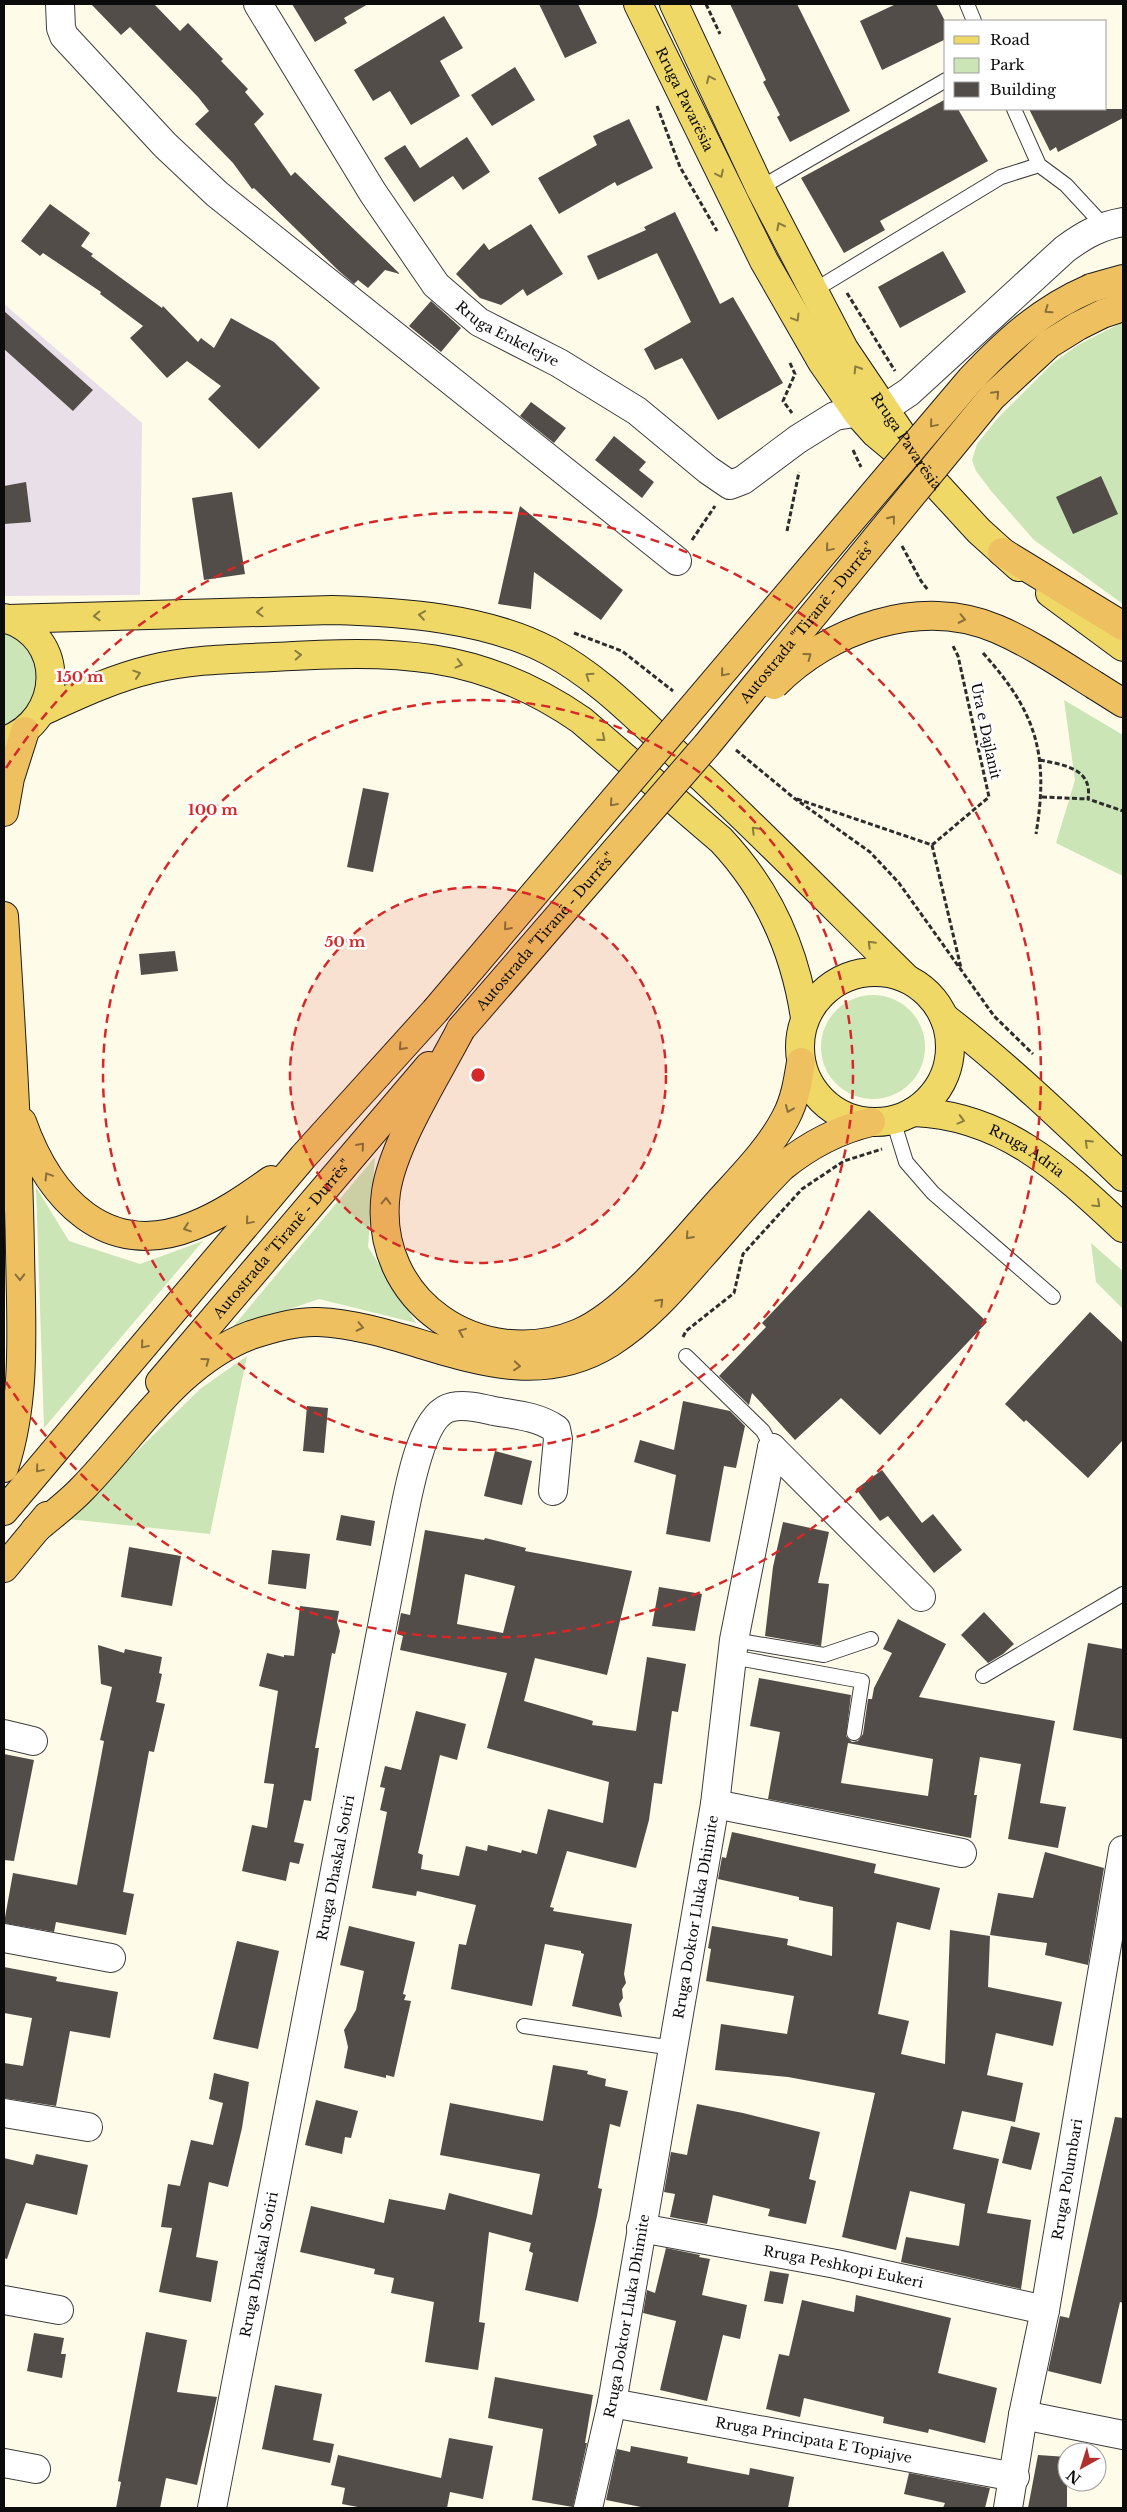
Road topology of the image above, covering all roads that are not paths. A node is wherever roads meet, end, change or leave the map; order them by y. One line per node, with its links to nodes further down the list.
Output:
1 (60, 4): 19 (street)
2 (258, 4): 16 (street, Rruga Enkelejve)
3 (638, 4): 16 (main road, Rruga Pavarësia, one-way to 16)
4 (674, 4): 10 (main road, Rruga Pavarësia, one-way to 4)
5 (967, 4): 6 (lane)
6 (974, 20)
7 (944, 81): 10 (lane)
8 (1014, 110): 9 (lane)
9 (1039, 166): 11 (lane); 13 (lane)
10 (760, 188): 13 (main road, Rruga Pavarësia, one-way to 10)
11 (1113, 224): 15 (street)
12 (1123, 279): 36 (highway, one-way to 36, bridge)
13 (813, 292): 15 (main road, Rruga Pavarësia, one-way to 13)
14 (1113, 310): 26 (highway, Autostrada "Tiranë - Durrës", one-way to 14, bridge)
15 (885, 408): 16 (street); 17 (main road, Rruga Pavarësia)
16 (858, 414): 17 (main road, Rruga Pavarësia)
17 (933, 482): 18 (main road)
18 (1002, 552): 21 (highway); 22 (main road)
19 (678, 561)
20 (5, 618): 24 (main road); 29 (main road, one-way to 20)
21 (1123, 626)
22 (1123, 647)
23 (1123, 702): 26 (highway, one-way to 23, bridge)
24 (42, 711): 25 (main road); 31 (main road, one-way to 31)
25 (14, 736): 27 (highway)
26 (706, 746): 32 (highway, Autostrada "Tiranë - Durrës", bridge)
27 (4, 812)
28 (4, 916): 34 (highway)
29 (906, 978): 30 (main road); 31 (main road)
30 (944, 1017): 35 (main road); 37 (main road, one-way to 30)
31 (806, 1018): 33 (main road)
32 (461, 1029): 33 (highway, one-way to 32); 47 (highway, Autostrada "Tiranë - Durrës", one-way to 32)
33 (801, 1062): 35 (main road)
34 (16, 1106): 36 (highway, one-way to 34); 39 (highway)
35 (894, 1124): 38 (main road, Rruga Adria, one-way to 38); 40 (lane); 47 (highway, one-way to 35)
36 (303, 1157): 46 (highway, one-way to 46)
37 (1119, 1168)
38 (1123, 1228)
39 (12, 1235): 42 (highway, one-way to 42)
40 (1053, 1297)
41 (686, 1356): 43 (lane)
42 (10, 1420): 44 (highway)
43 (772, 1448): 50 (street); 52 (street, Rruga Doktor Lluka Dhimite)
44 (4, 1468)
45 (552, 1491): 76 (street, Rruga Dhaskal Sotiri)
46 (4, 1511)
47 (35, 1530): 48 (highway, Autostrada "Tiranë - Durrës")
48 (4, 1568)
49 (1123, 1594): 53 (lane)
50 (921, 1596)
51 (871, 1639): 52 (lane)
52 (733, 1649): 54 (lane); 57 (street, Rruga Doktor Lluka Dhimite)
53 (983, 1676)
54 (854, 1733)
55 (4, 1734): 56 (street)
56 (33, 1742)
57 (715, 1804): 59 (street); 63 (street, Rruga Doktor Lluka Dhimite)
58 (1123, 1850): 69 (street, Rruga Polumbari)
59 (962, 1853)
60 (4, 1938): 61 (street)
61 (110, 1958)
62 (524, 2026): 63 (lane)
63 (673, 2048): 66 (street, Rruga Doktor Lluka Dhimite)
64 (4, 2113): 65 (street)
65 (88, 2127)
66 (642, 2228): 69 (street, Rruga Peshkopi Eukeri); 70 (street, Rruga Doktor Lluka Dhimite)
67 (4, 2300): 68 (street)
68 (59, 2310)
69 (1045, 2310): 71 (street, Rruga Polumbari)
70 (612, 2403): 75 (street, Rruga Principata E Topiajve); 77 (street, Rruga Doktor Lluka Dhimite)
71 (1023, 2416): 72 (street); 75 (street, Rruga Polumbari)
72 (1123, 2435)
73 (4, 2463): 74 (street)
74 (36, 2469)
75 (1015, 2477): 78 (street, Rruga Polumbari)
76 (212, 2508)
77 (588, 2508)
78 (1008, 2508)

